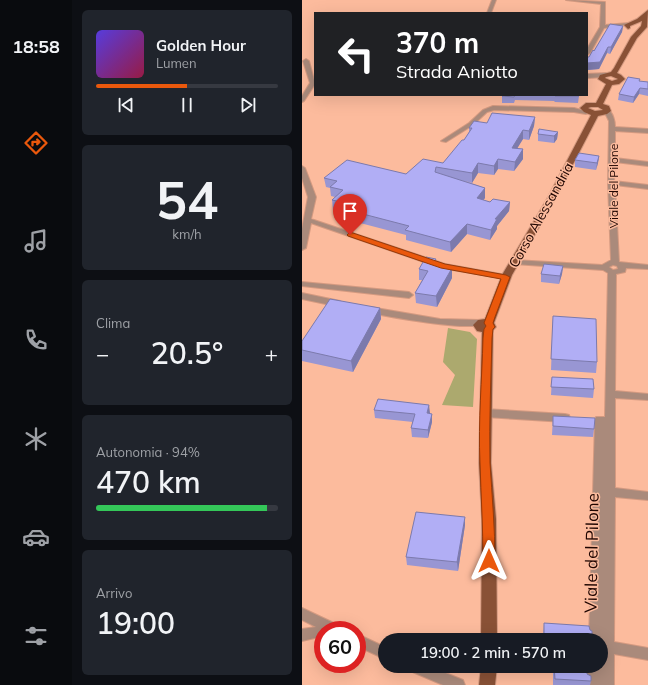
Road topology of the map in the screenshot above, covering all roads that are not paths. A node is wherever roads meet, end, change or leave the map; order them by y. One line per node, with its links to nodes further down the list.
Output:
1 (494, 0): 3 (street)
2 (568, 0): 5 (street)
3 (489, 12)
4 (648, 13): 7 (main road); 9 (main road)
5 (603, 20): 6 (street); 8 (street)
6 (614, 25): 7 (street); 8 (street)
7 (629, 25): 9 (main road); 10 (main road)
8 (602, 27): 11 (street)
9 (644, 28): 10 (main road)
10 (634, 39): 13 (main road)
11 (588, 51)
12 (306, 61): 17 (street)
13 (614, 74): 15 (main road); 16 (main road)
14 (588, 77): 15 (street)
15 (604, 77): 16 (main road)
16 (610, 83): 18 (main road)
17 (302, 100)
18 (599, 105): 19 (main road); 20 (main road)
19 (589, 111): 20 (main road); 24 (street); 34 (main road, Corso Alessandria)
20 (607, 111): 21 (street, Viale del Pilone)
21 (612, 129): 22 (street); 23 (street, Viale del Pilone)
22 (646, 131): 23 (street)
23 (613, 139): 25 (street, Viale del Pilone)
24 (444, 141)
25 (612, 160): 26 (street); 28 (street, Viale del Pilone)
26 (648, 164)
27 (302, 168): 31 (street)
28 (612, 183): 29 (street); 35 (street, Viale del Pilone)
29 (648, 187)
30 (302, 191): 31 (street)
31 (310, 192): 32 (street)
32 (309, 216): 33 (street); 38 (street)
33 (302, 248)
34 (514, 262): 37 (street); 38 (main road, Corso Alessandria)
35 (618, 264): 36 (street); 37 (street)
36 (648, 267)
37 (609, 270): 45 (street, Viale del Pilone)
38 (506, 277): 44 (main road, Corso Alessandria)
39 (302, 284): 40 (street)
40 (409, 295)
41 (302, 296): 42 (street)
42 (346, 306)
43 (360, 308): 44 (street)
44 (483, 326): 47 (main road, Corso Alessandria)
45 (611, 394): 46 (street); 49 (street, Viale del Pilone)
46 (648, 397)
47 (485, 413): 48 (street); 55 (main road, Corso Alessandria)
48 (578, 419)
49 (601, 420): 50 (street, Viale del Pilone); 56 (street, Viale del Pilone)
50 (609, 492): 51 (street); 57 (street, Viale del Pilone)
51 (648, 496)
52 (302, 614): 53 (street)
53 (317, 621)
54 (314, 633): 58 (street)
55 (489, 633)
56 (595, 633)
57 (607, 633)
58 (302, 635)
59 (366, 644): 61 (street)
60 (608, 647): 62 (street)
61 (378, 650)
62 (648, 654)
63 (430, 673): 67 (street)
64 (488, 673): 68 (main road)
65 (594, 673): 69 (street)
66 (607, 673): 70 (street, Viale del Pilone)
67 (458, 685)
68 (487, 685)
69 (594, 685)
70 (607, 685)

